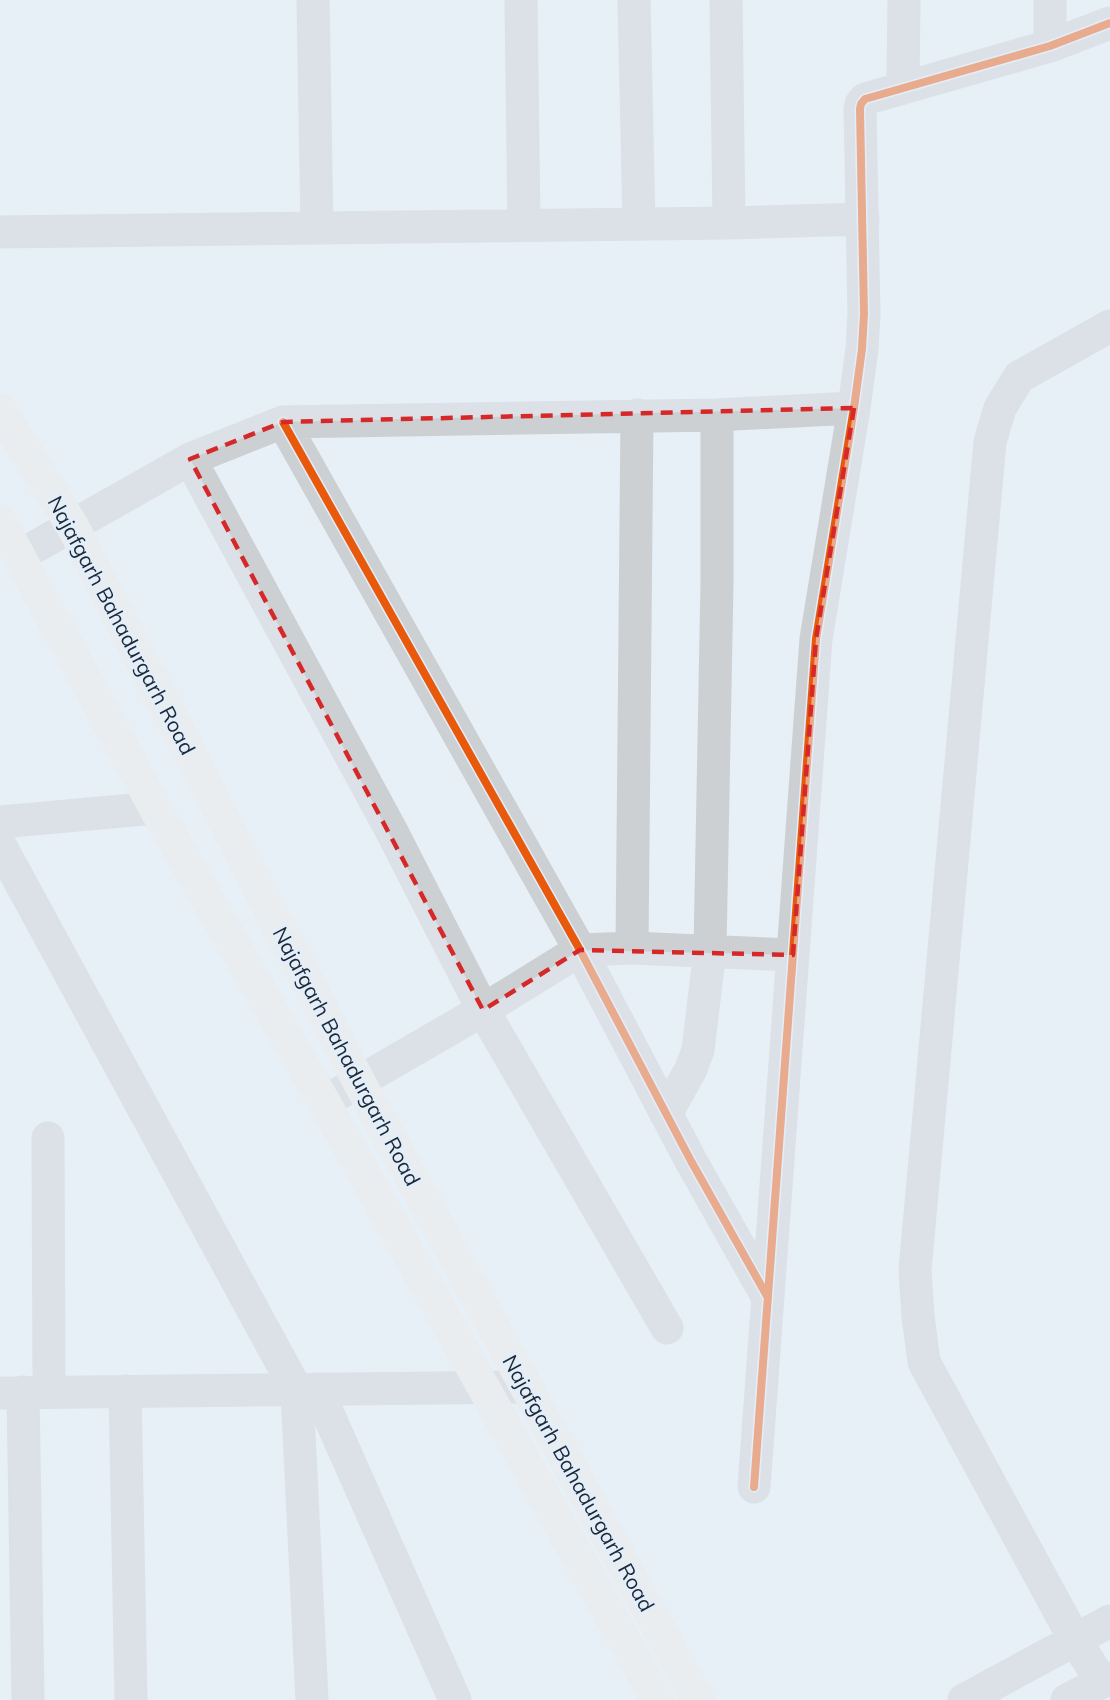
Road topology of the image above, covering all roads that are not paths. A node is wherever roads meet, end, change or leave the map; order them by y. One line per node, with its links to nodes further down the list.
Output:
1 (313, 0): 14 (street)
2 (521, 0): 13 (street)
3 (634, 0): 12 (street)
4 (726, 0): 11 (street)
5 (904, 0): 9 (street)
6 (1050, 0): 8 (street)
7 (1110, 23): 8 (street)
8 (1050, 46): 9 (street)
9 (903, 87): 10 (street)
10 (863, 219): 11 (street); 17 (street)
11 (729, 223): 12 (street)
12 (639, 224): 13 (street)
13 (524, 225): 14 (street)
14 (317, 228): 15 (street)
15 (0, 232)
16 (1110, 326): 47 (street)
17 (855, 408): 20 (street); 32 (street)
18 (0, 410): 24 (main road, Najafgarh Bahadurgarh Road)
19 (637, 415): 20 (street); 21 (street); 29 (street)
20 (717, 415): 31 (street)
21 (283, 422): 22 (street); 30 (street)
22 (190, 459): 24 (street); 33 (street)
23 (0, 521): 25 (main road, Najafgarh Bahadurgarh Road)
24 (73, 527): 25 (street); 34 (main road, Najafgarh Bahadurgarh Road)
25 (19, 556): 26 (main road, Najafgarh Bahadurgarh Road)
26 (155, 808): 27 (street); 35 (main road, Najafgarh Bahadurgarh Road)
27 (0, 822)
28 (0, 845): 42 (street)
29 (632, 948): 30 (street); 31 (street)
30 (580, 950): 33 (street); 36 (street)
31 (710, 950): 32 (street); 36 (street)
32 (794, 955): 38 (street)
33 (483, 1010): 34 (street); 39 (street)
34 (359, 1082): 35 (street); 40 (main road, Najafgarh Bahadurgarh Road)
35 (324, 1102): 41 (main road, Najafgarh Bahadurgarh Road)
36 (666, 1114): 38 (street)
37 (48, 1138): 44 (street)
38 (766, 1296): 45 (street)
39 (667, 1328)
40 (526, 1387): 41 (street); 54 (main road, Najafgarh Bahadurgarh Road)
41 (483, 1388): 42 (street); 53 (main road, Najafgarh Bahadurgarh Road)
42 (307, 1390): 43 (street); 51 (street); 52 (street)
43 (125, 1391): 44 (street); 50 (street)
44 (24, 1392): 49 (street)
45 (754, 1487)
46 (1110, 1621): 47 (street)
47 (1075, 1640): 48 (street); 55 (street)
48 (1088, 1691)
49 (28, 1700)
50 (130, 1700)
51 (312, 1700)
52 (455, 1700)
53 (658, 1700)
54 (698, 1700)
55 (964, 1700)

